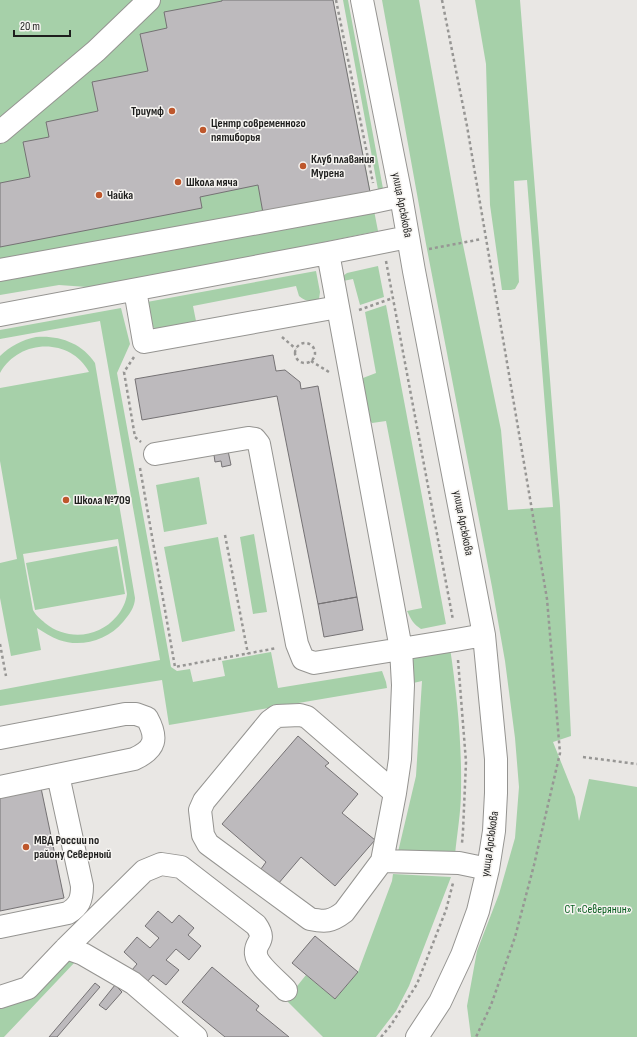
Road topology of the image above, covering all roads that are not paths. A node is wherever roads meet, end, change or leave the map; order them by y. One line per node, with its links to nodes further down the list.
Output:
1 (149, 0): 3 (street)
2 (362, 0): 4 (street, улица Арсюкова)
3 (0, 132)
4 (401, 196): 5 (street, улица Арсюкова); 7 (street)
5 (416, 243): 6 (street); 12 (street, улица Арсюкова)
6 (328, 253): 8 (street); 9 (street)
7 (0, 270)
8 (135, 290): 9 (street); 10 (street)
9 (339, 312): 13 (street)
10 (0, 314)
11 (156, 454): 13 (street)
12 (484, 634): 13 (street); 19 (street, улица Арсюкова)
13 (401, 649): 17 (street)
14 (0, 738): 15 (street)
15 (58, 775): 16 (street); 20 (street)
16 (0, 787)
17 (396, 793): 18 (street); 18 (street)
18 (382, 860): 19 (street)
19 (488, 869): 25 (street, улица Арсюкова)
20 (0, 927)
21 (66, 948): 22 (street); 23 (street); 24 (street)
22 (286, 990)
23 (0, 997)
24 (196, 1037)
25 (417, 1037)

